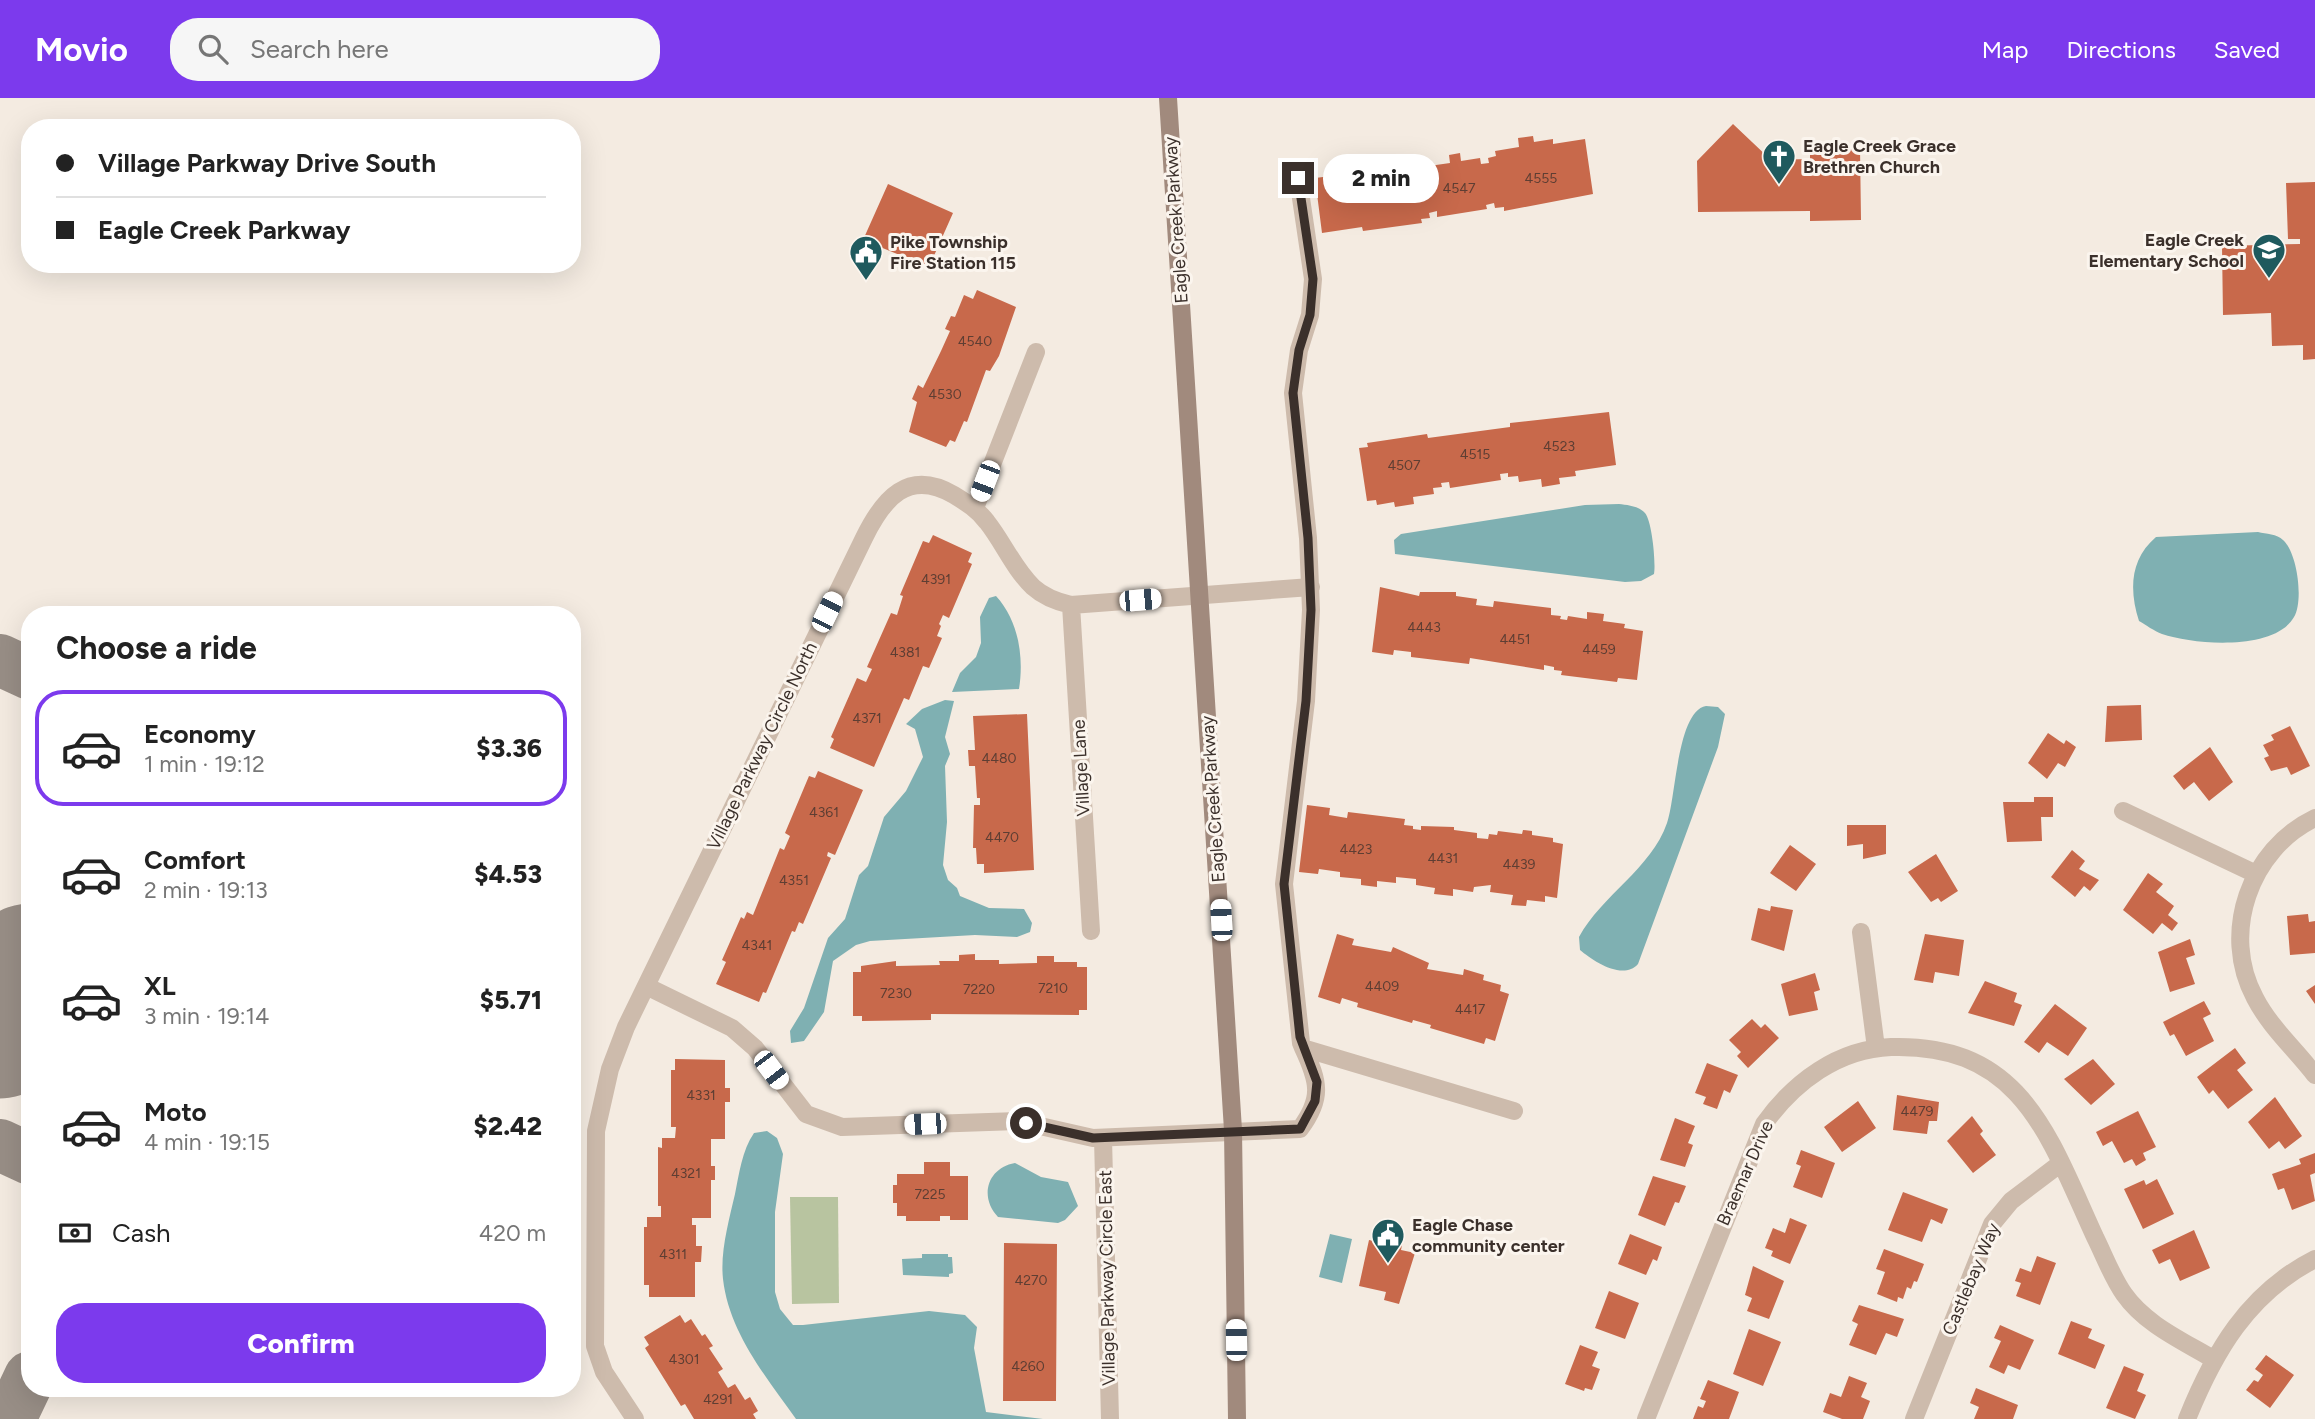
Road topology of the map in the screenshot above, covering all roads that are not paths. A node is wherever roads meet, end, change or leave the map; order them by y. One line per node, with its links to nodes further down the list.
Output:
1 (1168, 98): 6 (main road, Eagle Creek Parkway)
2 (1298, 178): 5 (street)
3 (1036, 352): 4 (street)
4 (975, 508): 7 (street, Village Parkway Circle North); 13 (street, Village Parkway Circle North)
5 (1311, 587): 6 (street); 14 (street)
6 (1199, 594): 7 (street, Village Parkway Circle North); 18 (main road, Eagle Creek Parkway)
7 (1072, 606): 11 (street, Village Lane)
8 (2123, 811): 10 (street)
9 (2315, 818): 10 (street)
10 (2256, 874): 16 (street)
11 (1091, 931)
12 (1861, 932): 15 (street)
13 (646, 986): 19 (street); 23 (street, Village Parkway Circle North)
14 (1303, 1048): 17 (street); 18 (street)
15 (1876, 1048): 20 (street, Braemar Drive); 26 (street, Braemar Drive)
16 (2315, 1075)
17 (1514, 1111)
18 (1233, 1130): 19 (street); 25 (main road, Eagle Creek Parkway)
19 (1103, 1138): 24 (street, Village Parkway Circle East)
20 (2061, 1163): 22 (street, Braemar Drive); 27 (street, Castlebay Way)
21 (2315, 1259): 22 (street)
22 (2213, 1359): 28 (street)
23 (635, 1419)
24 (1110, 1419)
25 (1237, 1419)
26 (1646, 1419)
27 (1914, 1419)
28 (2187, 1419)

